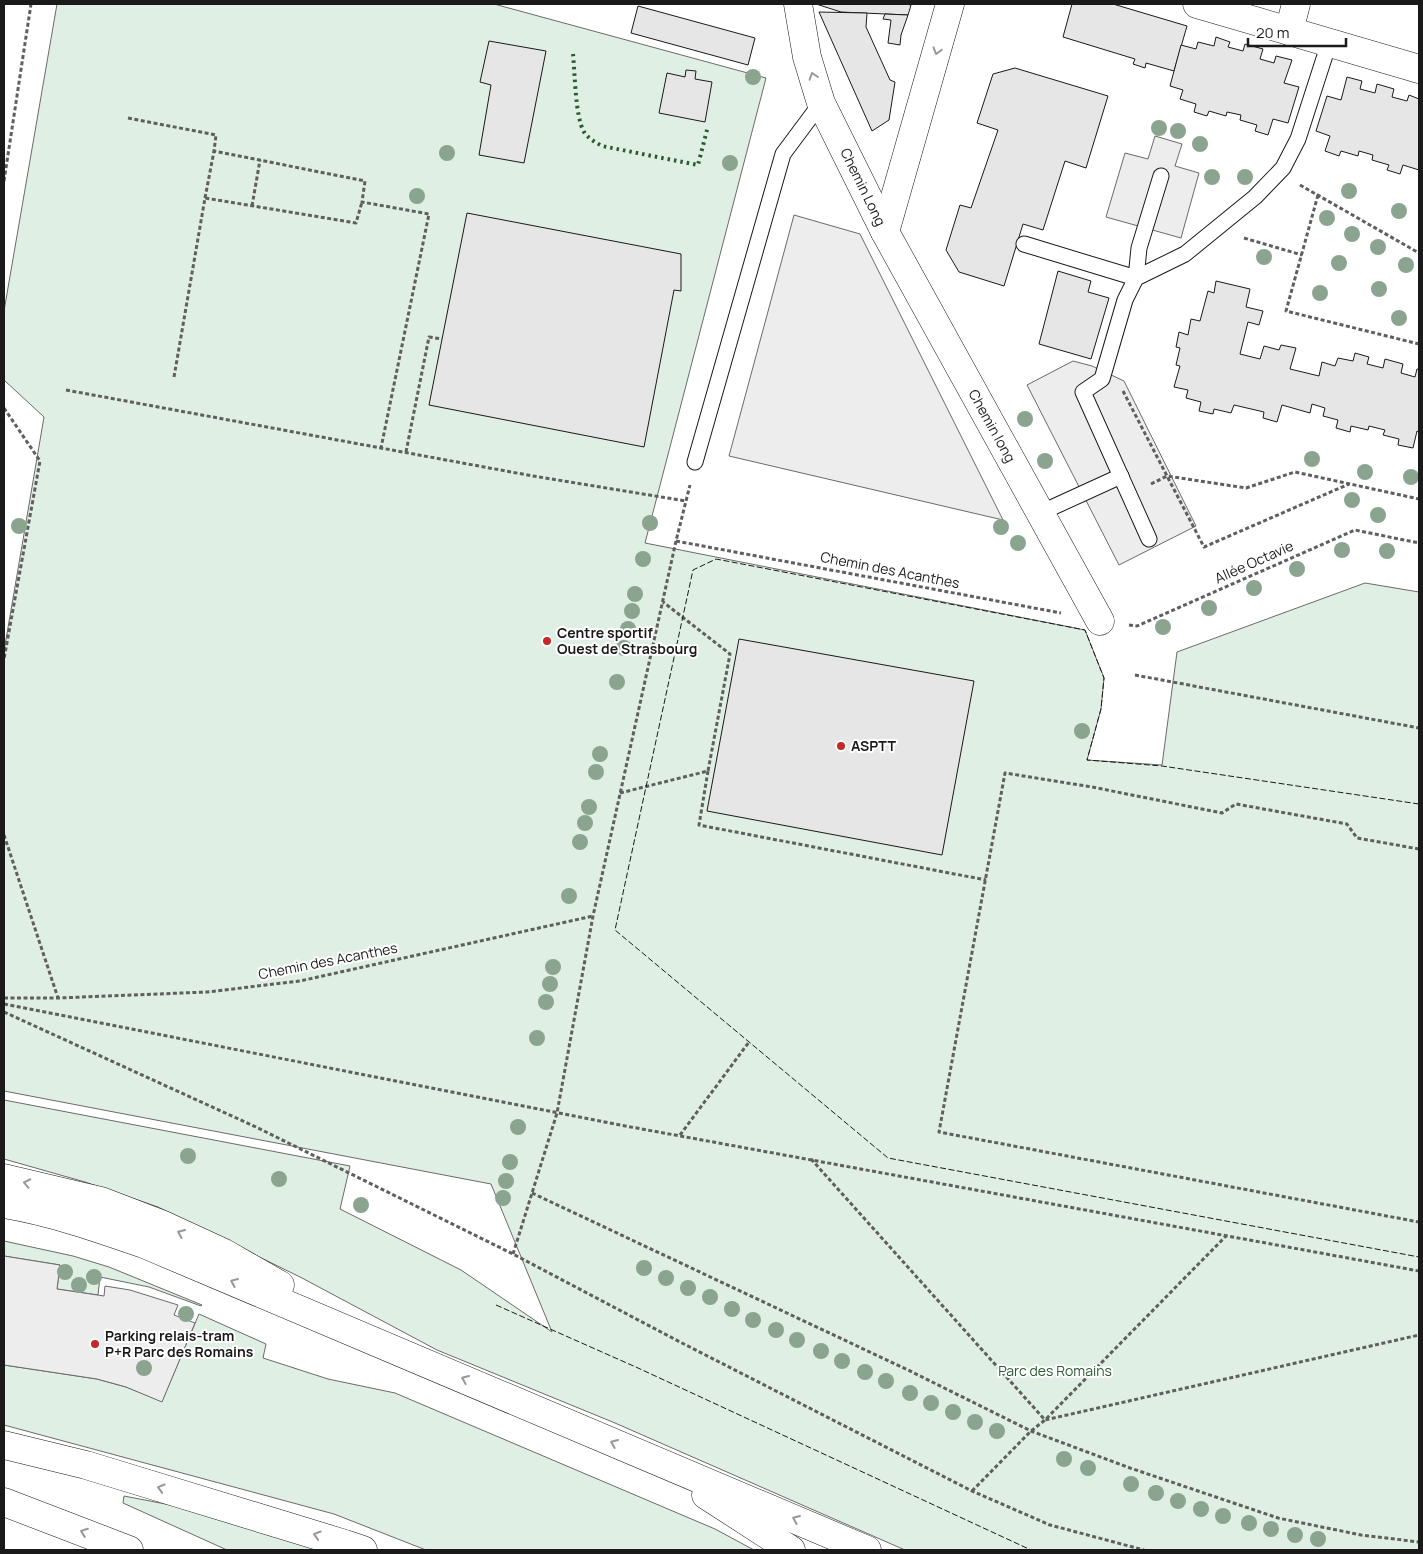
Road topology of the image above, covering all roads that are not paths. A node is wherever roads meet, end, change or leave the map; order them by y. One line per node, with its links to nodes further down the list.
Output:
1 (798, 4): 8 (main road, Chemin Long, one-way to 1)
2 (950, 4): 10 (main road, Chemin Long, one-way to 10)
3 (1197, 4): 5 (main road)
4 (1296, 4): 5 (main road)
5 (1289, 31): 6 (main road)
6 (1328, 43): 7 (main road); 12 (lane)
7 (1419, 69)
8 (821, 103): 10 (main road, Chemin Long); 13 (lane)
9 (1161, 176): 12 (lane)
10 (885, 232): 15 (main road, Chemin long)
11 (1024, 244): 12 (lane)
12 (1136, 278): 14 (lane)
13 (695, 462)
14 (1121, 476): 15 (lane); 16 (lane)
15 (1040, 513): 17 (main road, Chemin long)
16 (1149, 539)
17 (1100, 621)
18 (4, 1178): 20 (main road, one-way to 18)
19 (4, 1204): 20 (main road, one-way to 19)
20 (376, 1342): 22 (main road, one-way to 20)
21 (4, 1445): 25 (main road, one-way to 21)
22 (649, 1457): 26 (main road); 27 (main road, one-way to 22)
23 (4, 1502): 24 (main road, one-way to 23)
24 (129, 1550)
25 (363, 1550)
26 (791, 1550)
27 (867, 1550)

